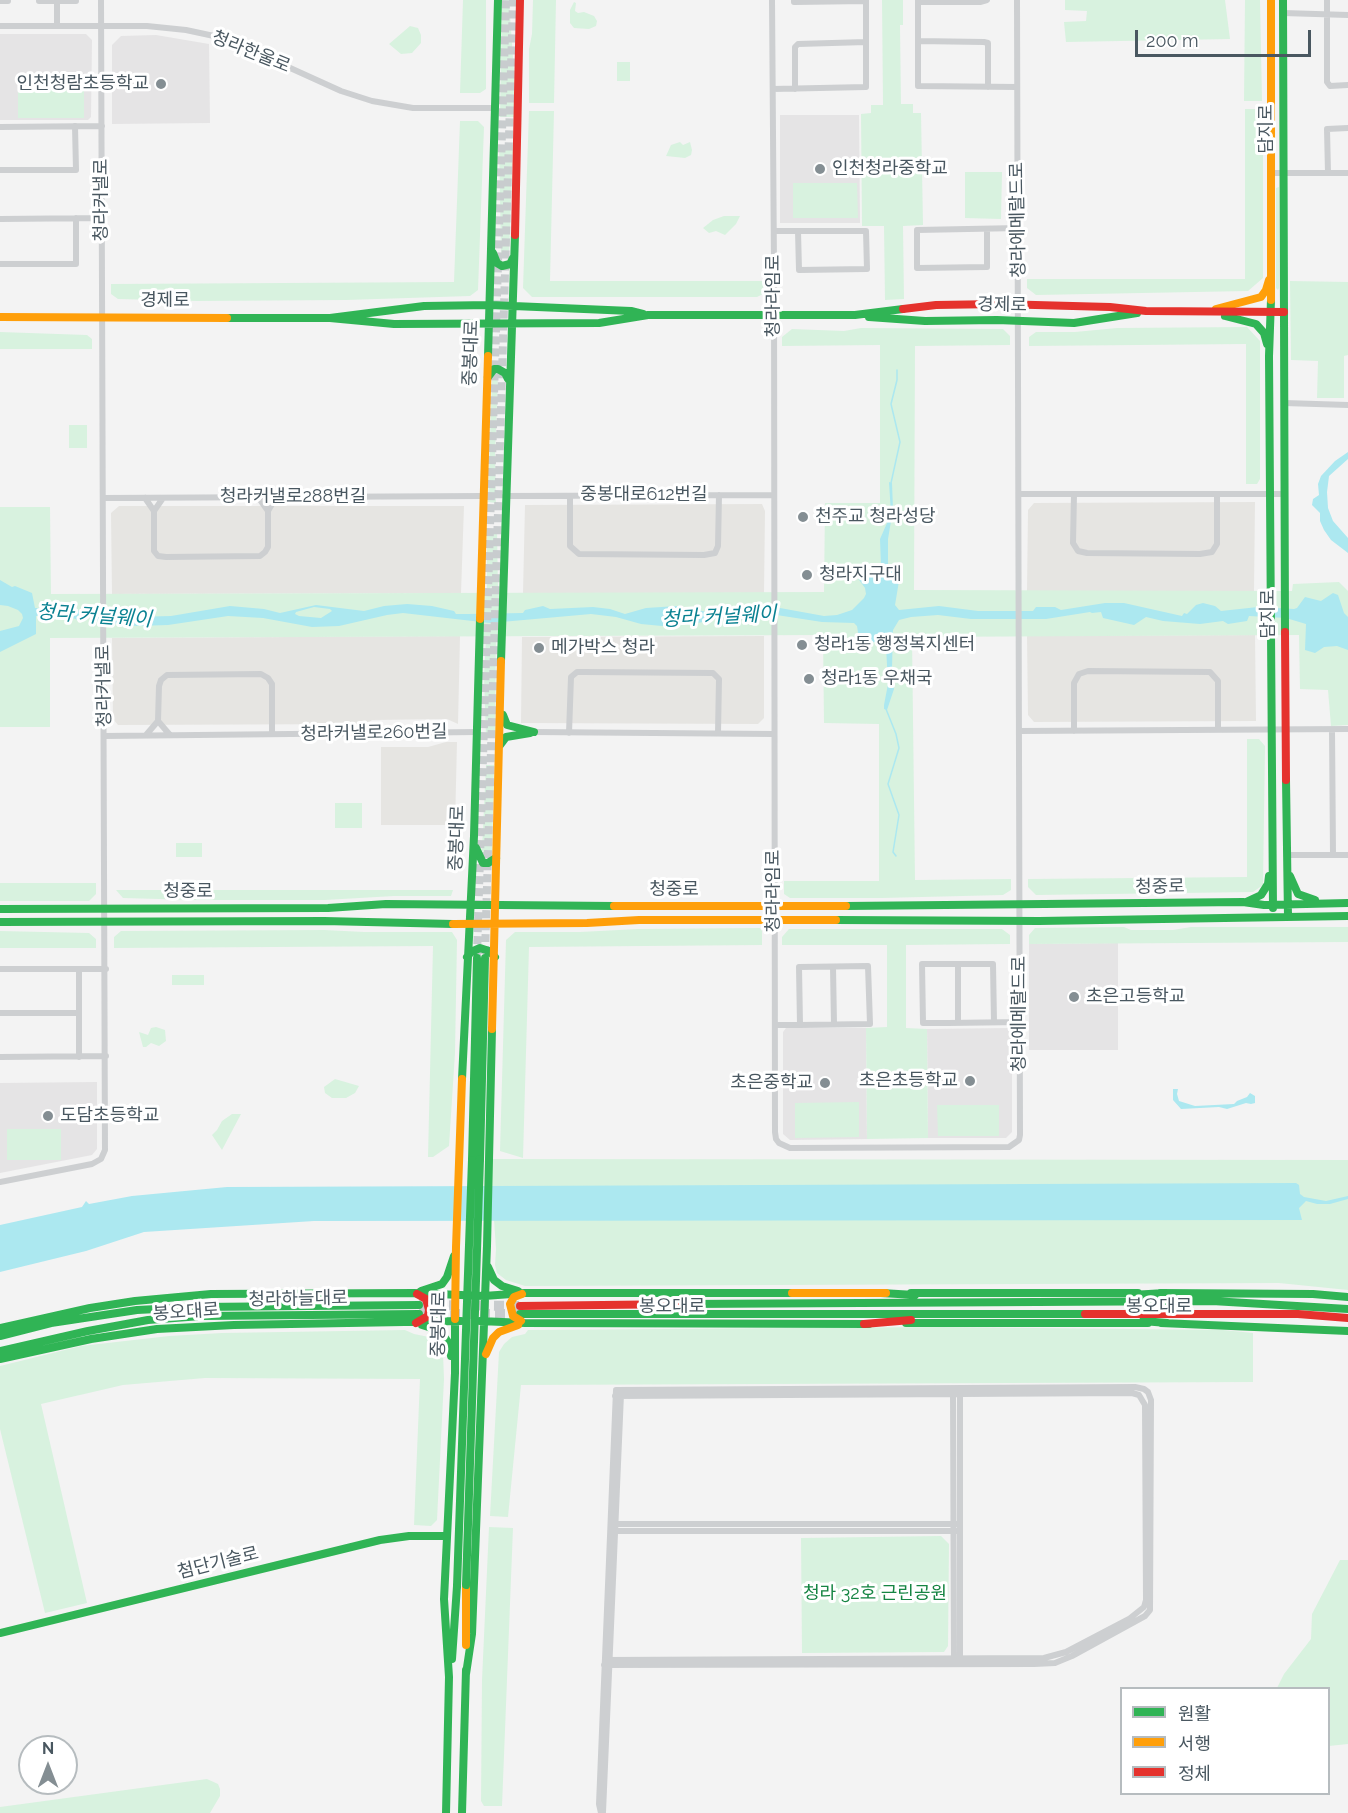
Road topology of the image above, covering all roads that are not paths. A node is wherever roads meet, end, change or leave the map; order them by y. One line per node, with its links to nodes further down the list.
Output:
1 (100, 0): 23 (street, 청라커낼로)
2 (498, 0): 31 (main road, 중봉대로)
3 (520, 0): 49 (main road, 중봉대로)
4 (771, 0): 29 (street, 청라라임로)
5 (794, 0): 14 (street)
6 (987, 0): 15 (street)
7 (1017, 0): 28 (street, 청라에메랄드로)
8 (1271, 0): 37 (main road)
9 (1283, 0): 18 (main road, 담지로)
10 (1327, 0): 19 (street)
11 (39, 1): 12 (street)
12 (57, 1): 13 (street); 22 (street)
13 (76, 1)
14 (866, 1): 25 (street)
15 (918, 1): 24 (street)
16 (0, 2): 17 (street)
17 (8, 2)
18 (1283, 13): 19 (street); 38 (main road, 담지로)
19 (1327, 14): 20 (street); 26 (street)
20 (1348, 15)
21 (0, 26): 22 (street, 청라한울로)
22 (57, 26): 23 (street, 청라한울로)
23 (100, 26): 31 (street, 청라한울로); 34 (street, 청라커낼로)
24 (918, 41): 27 (street); 27 (street)
25 (866, 42): 30 (street); 30 (street)
26 (1348, 86)
27 (988, 87): 28 (street)
28 (1017, 87): 44 (street, 청라에메랄드로)
29 (773, 89): 30 (street); 46 (street, 청라라임로)
30 (795, 89)
31 (495, 108): 48 (main road, 중봉대로)
32 (0, 126): 33 (street)
33 (75, 126): 34 (street); 36 (street)
34 (102, 126): 42 (street, 청라커낼로)
35 (1348, 128): 39 (street)
36 (0, 170)
37 (1272, 172): 38 (street); 51 (main road)
38 (1284, 172): 39 (street); 58 (main road, 담지로)
39 (1328, 173): 40 (street)
40 (1348, 173)
41 (76, 218): 42 (street); 43 (street); 50 (street)
42 (102, 218): 63 (street, 청라커낼로)
43 (0, 219)
44 (1019, 228): 45 (street); 53 (street, 청라에메랄드로)
45 (987, 229): 45 (street)
46 (774, 231): 47 (street); 60 (street, 청라라임로)
47 (798, 231): 47 (street)
48 (492, 246): 49 (main road); 52 (main road, 중봉대로)
49 (514, 256): 54 (main road, 중봉대로)
50 (0, 264)
51 (1272, 269): 56 (main road); 57 (main road)
52 (490, 305): 54 (main road, 경제로); 64 (main road, 경제로); 66 (main road, 중봉대로)
53 (1018, 305): 55 (main road, 경제로); 61 (main road, 경제로); 65 (street, 청라에메랄드로)
54 (512, 306): 59 (main road, 경제로); 67 (main road, 중봉대로)
55 (1146, 311): 56 (main road, 경제로); 65 (main road, 경제로)
56 (1204, 312): 57 (main road, 경제로); 68 (main road)
57 (1271, 312): 58 (main road, 경제로); 68 (main road)
58 (1284, 312): 71 (main road, 담지로)
59 (648, 315): 60 (main road, 경제로); 67 (main road, 경제로)
60 (774, 315): 61 (main road, 경제로); 79 (street, 청라라임로)
61 (855, 315): 65 (main road, 경제로)
62 (0, 317): 63 (main road, 경제로)
63 (102, 317): 64 (main road, 경제로); 85 (street, 청라커낼로)
64 (330, 318): 66 (main road, 경제로)
65 (1018, 322): 73 (street, 청라에메랄드로)
66 (489, 324): 67 (main road, 경제로); 70 (main road, 중봉대로)
67 (511, 324): 69 (main road, 중봉대로)
68 (1269, 356): 76 (main road)
69 (509, 379): 70 (main road); 81 (main road, 중봉대로)
70 (487, 380): 80 (main road, 중봉대로)
71 (1284, 403): 72 (street); 77 (main road, 담지로)
72 (1348, 405)
73 (1020, 494): 74 (street); 97 (street, 청라에메랄드로)
74 (1074, 494): 75 (street); 75 (street)
75 (1217, 494): 76 (street)
76 (1271, 494): 77 (street); 94 (main road)
77 (1284, 494): 95 (main road, 담지로)
78 (718, 495): 79 (street, 중봉대로612번길); 82 (street, 중봉대로612번길); 82 (street, 중봉대로612번길)
79 (774, 495): 104 (street, 청라라임로)
80 (483, 496): 84 (street, 청라커낼로288번길); 99 (main road, 중봉대로)
81 (505, 496): 82 (street, 중봉대로612번길); 90 (main road, 중봉대로)
82 (570, 496)
83 (258, 497): 84 (street, 청라커낼로288번길); 87 (street, 청라커낼로288번길); 89 (street)
84 (276, 497): 89 (street)
85 (103, 498): 86 (street, 청라커낼로288번길); 107 (street, 청라커낼로)
86 (145, 498): 87 (street, 청라커낼로288번길); 88 (street)
87 (163, 498): 88 (street)
88 (154, 511): 89 (street, 청라커낼로288번길)
89 (267, 511)
90 (501, 710): 100 (main road); 108 (main road, 중봉대로)
91 (158, 721): 102 (street); 105 (street); 106 (street)
92 (1348, 729): 96 (street)
93 (1218, 730): 94 (street); 98 (street); 98 (street)
94 (1272, 730): 95 (street); 114 (main road)
95 (1285, 730): 96 (street); 110 (main road, 담지로)
96 (1332, 730): 111 (street)
97 (1019, 731): 98 (street); 120 (street, 청라에메랄드로)
98 (1074, 731)
99 (477, 732): 102 (street, 청라커낼로260번길); 109 (main road, 중봉대로)
100 (534, 732): 101 (street); 108 (main road)
101 (569, 733): 103 (street); 103 (street)
102 (272, 734): 106 (street, 청라커낼로260번길)
103 (718, 734): 104 (street)
104 (774, 734): 124 (street, 청라라임로)
105 (146, 735): 106 (street, 청라커낼로260번길); 107 (street, 청라커낼로260번길)
106 (170, 735)
107 (104, 736): 126 (street, 청라커낼로)
108 (500, 746): 113 (main road, 중봉대로)
109 (474, 836): 113 (main road); 119 (main road, 중봉대로)
110 (1287, 855): 111 (street); 115 (main road, 담지로)
111 (1333, 855): 112 (street)
112 (1348, 855)
113 (496, 858): 123 (main road, 중봉대로)
114 (1273, 867): 116 (main road); 121 (main road)
115 (1287, 869): 117 (main road); 122 (main road, 담지로)
116 (1243, 902): 120 (main road, 청중로); 121 (main road, 청중로)
117 (1325, 902): 118 (main road, 청중로); 122 (main road, 청중로)
118 (1348, 903)
119 (470, 904): 123 (main road, 청중로); 126 (main road, 청중로); 134 (main road, 중봉대로)
120 (1020, 904): 124 (main road, 청중로); 131 (street, 청라에메랄드로)
121 (1273, 904): 122 (main road, 청중로); 128 (main road)
122 (1288, 904): 129 (main road, 담지로)
123 (495, 905): 124 (main road, 청중로); 135 (main road, 중봉대로)
124 (774, 907): 130 (street, 청라라임로)
125 (0, 909): 126 (main road, 청중로)
126 (105, 909): 133 (street, 청라커낼로)
127 (1348, 916): 129 (main road, 청중로)
128 (1273, 917): 129 (main road, 청중로); 131 (main road, 청중로)
129 (1288, 917)
130 (774, 920): 131 (main road, 청중로); 135 (main road, 청중로); 148 (street, 청라라임로)
131 (1020, 920): 146 (street, 청라에메랄드로)
132 (0, 922): 133 (main road, 청중로)
133 (105, 922): 134 (main road, 청중로); 142 (street, 청라커낼로)
134 (469, 924): 135 (main road, 청중로); 136 (main road, 중봉대로)
135 (495, 924): 137 (main road, 중봉대로)
136 (467, 957): 137 (main road); 157 (main road, 중봉대로)
137 (486, 958): 156 (main road, 중봉대로); 189 (main road, 중봉대로, bridge)
138 (958, 964): 145 (street); 147 (street); 147 (street)
139 (834, 967): 149 (street); 149 (street); 150 (street)
140 (0, 969): 141 (street)
141 (79, 969): 142 (street); 144 (street)
142 (106, 969): 151 (street, 청라커낼로)
143 (0, 1013): 144 (street)
144 (79, 1013): 153 (street)
145 (994, 1022): 146 (street); 147 (street)
146 (1021, 1022): 154 (street, 청라에메랄드로)
147 (958, 1023)
148 (775, 1024): 150 (street); 154 (street, 청라라임로)
149 (834, 1024): 150 (street)
150 (800, 1025)
151 (106, 1056): 153 (street); 155 (street, 청라커낼로)
152 (0, 1057): 153 (street)
153 (79, 1057)
154 (779, 1143)
155 (0, 1182)
156 (487, 1246): 159 (main road); 163 (main road, 중봉대로)
157 (456, 1247): 158 (main road); 162 (main road, 중봉대로)
158 (414, 1293): 162 (main road, 봉오대로); 174 (main road); 178 (main road, 봉오대로)
159 (525, 1293): 160 (main road, 봉오대로); 163 (main road, 봉오대로); 175 (main road)
160 (881, 1293): 161 (main road, 봉오대로); 165 (main road)
161 (1165, 1293): 164 (main road, 봉오대로); 166 (main road)
162 (456, 1296): 163 (main road, 봉오대로); 172 (main road, 중봉대로)
163 (484, 1296): 173 (main road, 중봉대로)
164 (1348, 1297)
165 (1011, 1302): 166 (main road, 봉오대로); 168 (main road, 봉오대로)
166 (1039, 1302): 167 (main road, 봉오대로)
167 (1348, 1309)
168 (1010, 1314): 169 (main road, 봉오대로); 177 (main road)
169 (1038, 1314): 170 (main road, 봉오대로); 176 (main road)
170 (1348, 1318)
171 (69, 1320): 178 (main road); 180 (main road, 청라하늘대로); 181 (main road, 청라하늘대로)
172 (456, 1321): 173 (main road, 봉오대로); 174 (main road, 봉오대로); 183 (main road, 중봉대로)
173 (484, 1322): 175 (main road, 봉오대로); 184 (main road, 중봉대로)
174 (416, 1323): 182 (main road, 봉오대로); 183 (main road)
175 (525, 1323): 177 (main road, 봉오대로); 184 (main road)
176 (1167, 1323): 177 (main road, 봉오대로); 179 (main road, 봉오대로)
177 (864, 1324)
178 (0, 1329)
179 (1348, 1331)
180 (0, 1336)
181 (0, 1351)
182 (0, 1359)
183 (455, 1373): 188 (main road, 중봉대로)
184 (482, 1377): 193 (main road, 중봉대로)
185 (956, 1391): 186 (street); 187 (street); 191 (street)
186 (613, 1527): 187 (street); 192 (street)
187 (957, 1528): 191 (street)
188 (447, 1536): 190 (main road, 첨단기술로); 194 (main road, 중봉대로)
189 (461, 1585): 193 (main road, 중봉대로); 194 (main road, 중봉대로)
190 (0, 1633)
191 (957, 1661): 192 (street)
192 (607, 1662): 197 (street)
193 (466, 1674): 196 (main road, 중봉대로)
194 (449, 1677): 195 (main road, 중봉대로)
195 (446, 1813)
196 (462, 1813)
197 (602, 1813)

